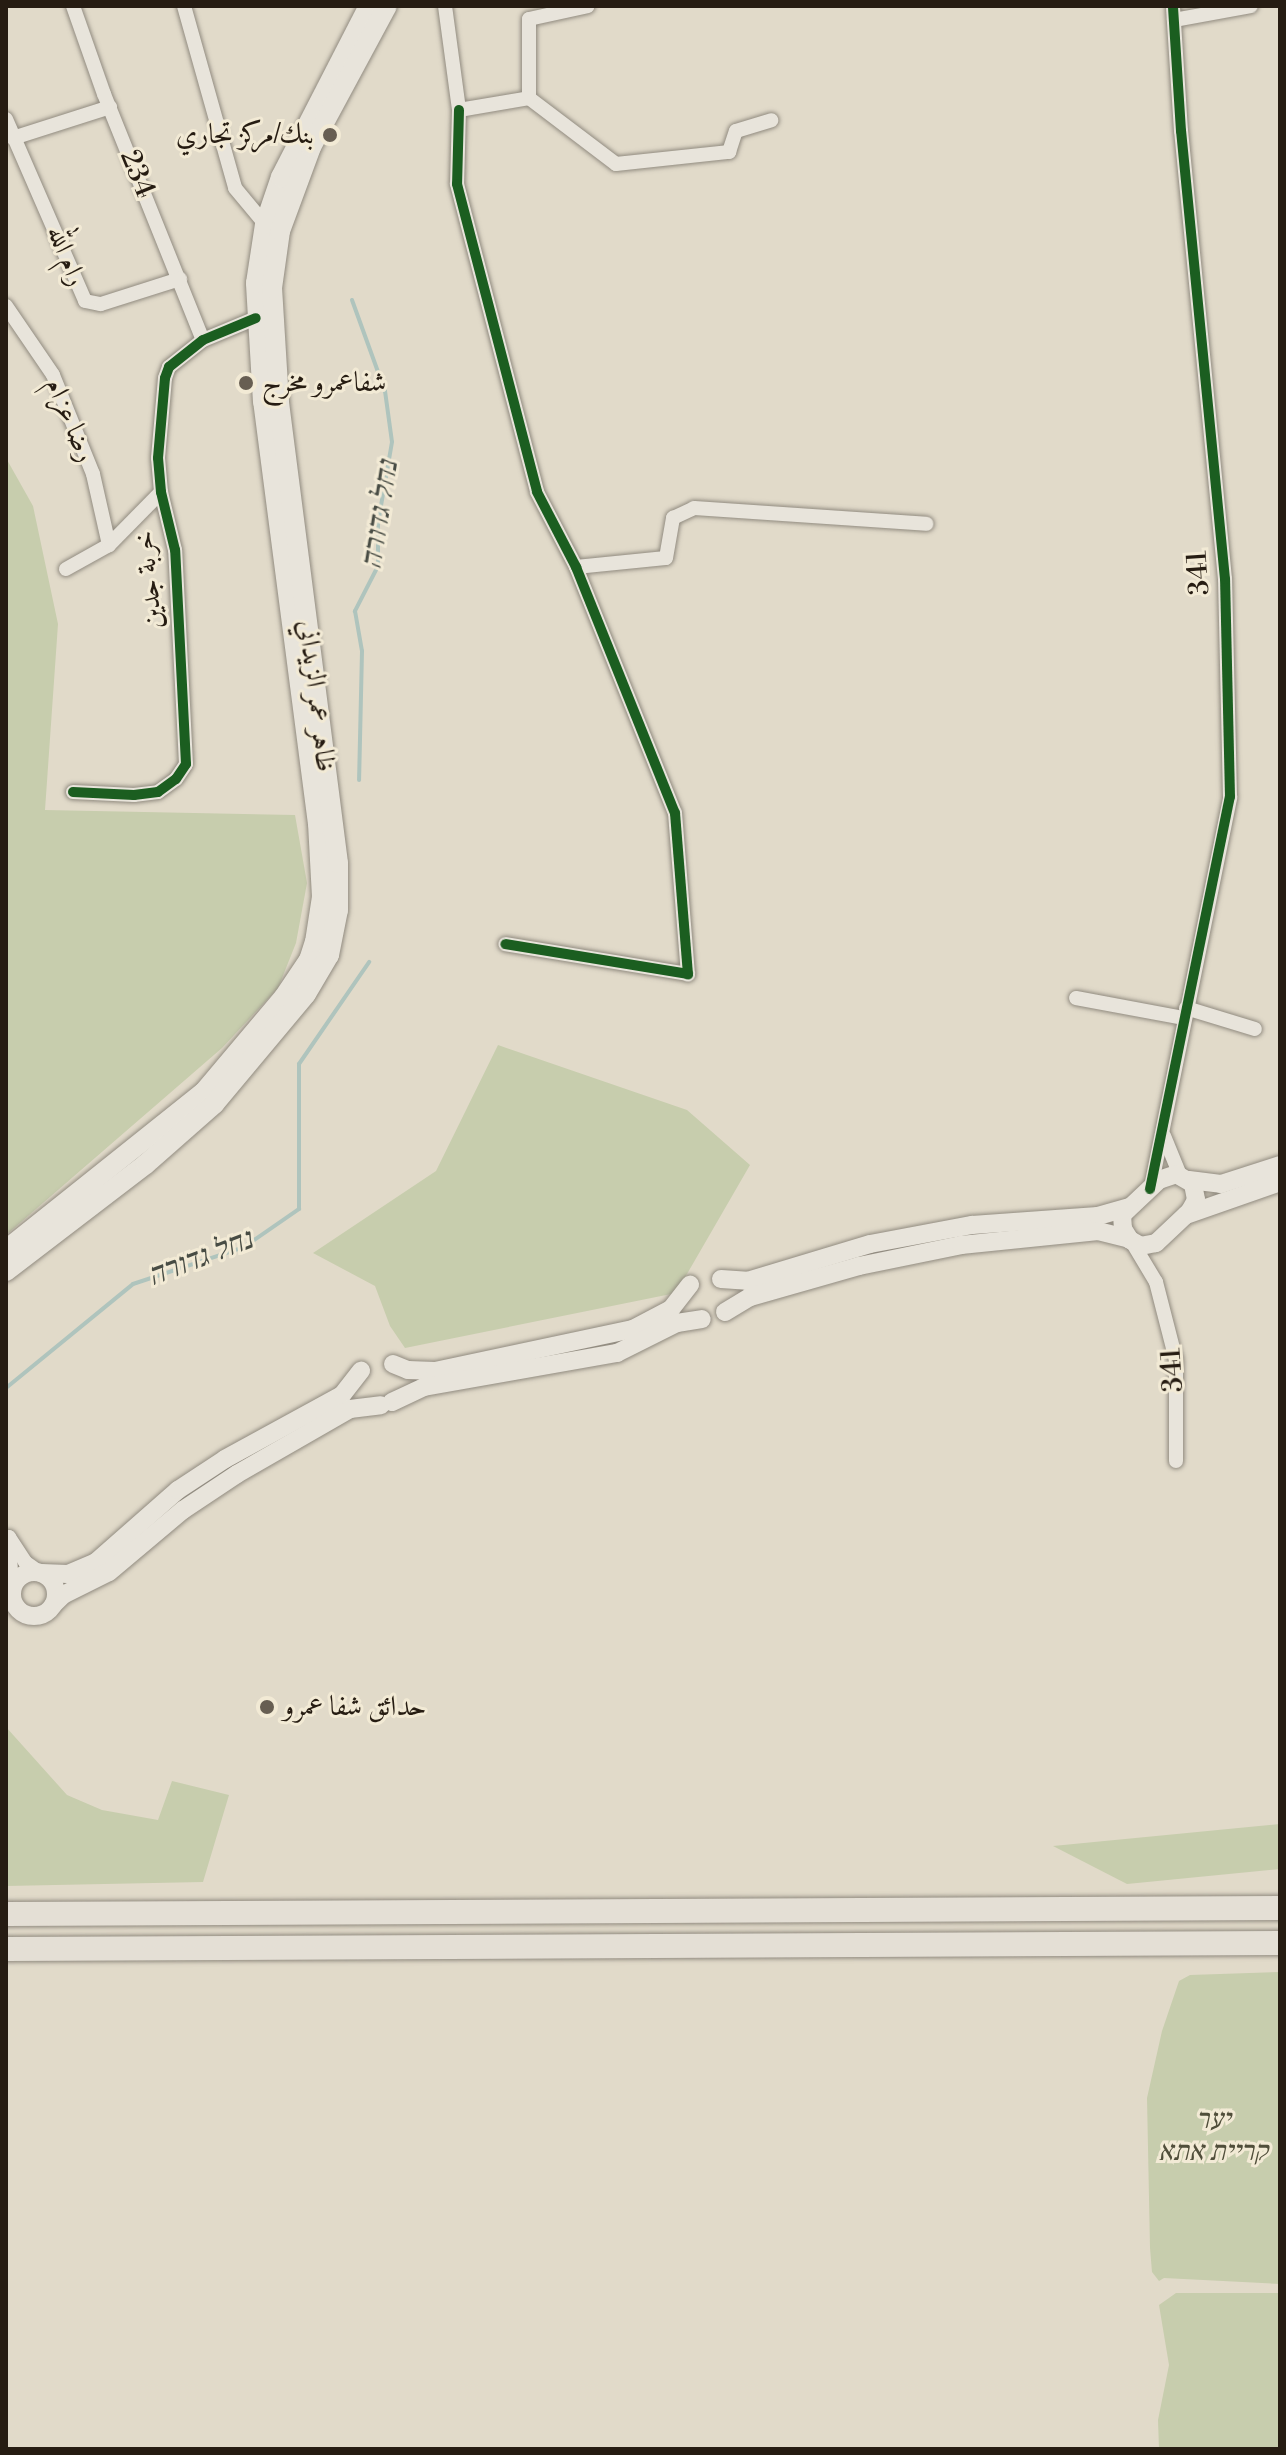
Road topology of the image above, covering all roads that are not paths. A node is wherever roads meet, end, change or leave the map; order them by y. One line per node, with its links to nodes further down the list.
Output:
1 (73, 6): 10 (street, 234)
2 (184, 6): 15 (street)
3 (369, 6): 15 (main road, ظاهر عمر الزيداني)
4 (387, 6): 40 (main road, ظاهر عمر الزيداني)
5 (445, 6): 11 (street)
6 (588, 6): 9 (street)
7 (1251, 6): 8 (street)
8 (1174, 13): 28 (street, 341)
9 (529, 98): 11 (street); 13 (street)
10 (110, 107): 14 (street); 16 (street, 234)
11 (459, 110): 23 (street)
12 (6, 119): 14 (street, رام الله)
13 (771, 120)
14 (13, 138): 16 (street, رام الله)
15 (265, 224): 18 (main road, ظاهر عمر الزيداني)
16 (180, 279): 19 (street, 234)
17 (6, 306): 22 (street, رضا عزام)
18 (256, 318): 19 (street, خربة جدين); 39 (main road, ظاهر عمر الزيداني)
19 (203, 340): 20 (street, خربة جدين)
20 (161, 492): 22 (street); 25 (street, خربة جدين)
21 (926, 524): 23 (street)
22 (109, 545): 24 (street)
23 (576, 567): 26 (street)
24 (66, 569)
25 (73, 792)
26 (505, 944)
27 (1076, 998): 28 (street)
28 (1185, 1013): 29 (street); 30 (street, 341)
29 (1255, 1029)
30 (1163, 1132): 32 (street); 34 (street, 341)
31 (1280, 1165): 32 (street)
32 (1185, 1177): 34 (street); 36 (street)
33 (1280, 1182): 36 (street)
34 (1150, 1189): 35 (street)
35 (1130, 1207): 38 (street); 41 (street)
36 (1186, 1215): 37 (street)
37 (1163, 1236): 38 (street); 42 (street)
38 (1130, 1240): 42 (street); 44 (street)
39 (6, 1250)
40 (6, 1271)
41 (721, 1279): 43 (street); 44 (street)
42 (1156, 1282): 49 (street, 341)
43 (690, 1285): 45 (street); 46 (street)
44 (725, 1312): 45 (street)
45 (702, 1319): 48 (street)
46 (393, 1364): 47 (street); 48 (street)
47 (361, 1371): 48 (street); 50 (street)
48 (386, 1403): 52 (street)
49 (1176, 1461)
50 (41, 1573): 51 (street); 51 (street); 52 (street)
51 (9, 1594): 53 (street)
52 (54, 1604): 53 (street)
53 (34, 1617): 54 (street)
54 (6, 1623)
55 (1280, 1908): 56 (highway)
56 (6, 1914)
57 (1280, 1944): 58 (highway)
58 (6, 1949)

